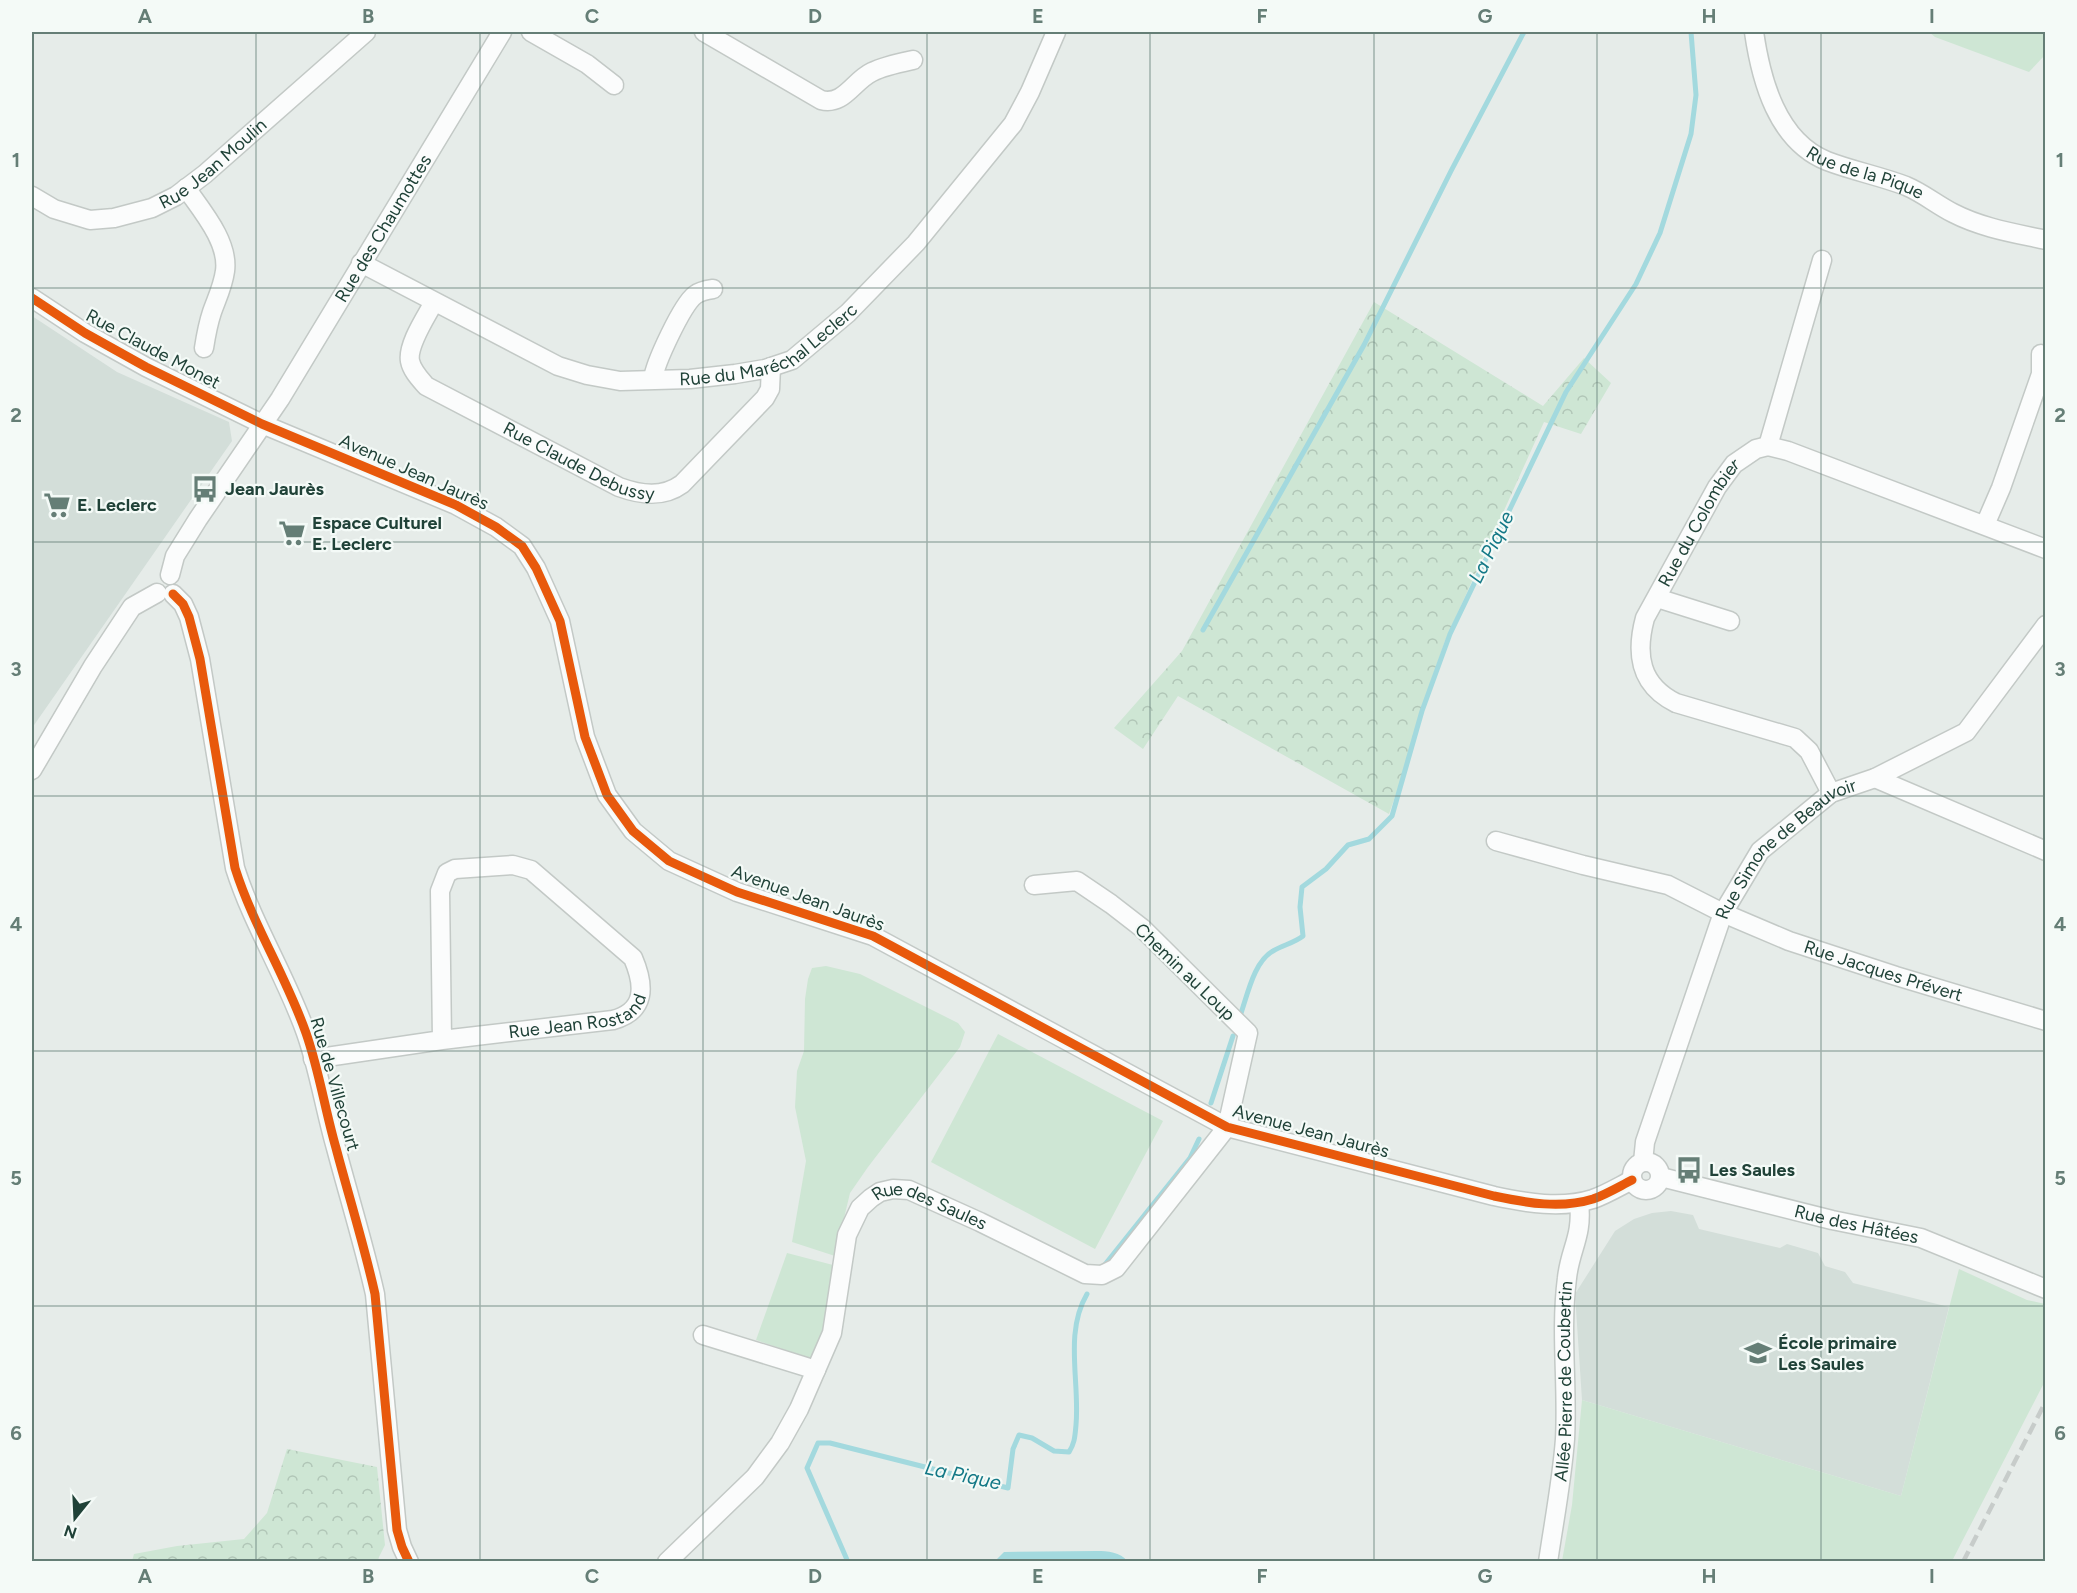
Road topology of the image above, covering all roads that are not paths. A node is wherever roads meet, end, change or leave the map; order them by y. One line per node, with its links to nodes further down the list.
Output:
1 (366, 32): 9 (street, Rue Jean Moulin)
2 (502, 32): 13 (street, Rue des Chaumottes)
3 (531, 32): 8 (street)
4 (704, 32): 7 (street)
5 (1056, 32): 19 (street, Rue du Maréchal Leclerc)
6 (1754, 32): 11 (street, Rue de la Pique)
7 (913, 60)
8 (614, 85)
9 (186, 189): 10 (street, Rue Jean Moulin); 17 (street)
10 (32, 196)
11 (2046, 240)
12 (1822, 260): 22 (street)
13 (361, 263): 16 (street, Rue du Maréchal Leclerc); 21 (street, Rue des Chaumottes)
14 (712, 289): 20 (street)
15 (32, 298): 21 (street, Rue Claude Monet)
16 (434, 302): 19 (street, Rue Claude Debussy); 20 (street, Rue du Maréchal Leclerc)
17 (204, 348)
18 (2041, 354): 23 (street)
19 (771, 367): 20 (street, Rue du Maréchal Leclerc)
20 (652, 380)
21 (262, 424): 25 (street, Rue des Chaumottes); 39 (street, Avenue Jean Jaurès)
22 (1768, 446): 23 (street); 26 (street, Rue du Colombier)
23 (1985, 525): 24 (street)
24 (2046, 549)
25 (165, 593): 29 (street); 38 (street, Rue de Villecourt)
26 (1657, 598): 27 (street); 31 (street, Rue du Colombier)
27 (1730, 621)
28 (2044, 630): 30 (street, Rue Simone de Beauvoir)
29 (32, 770)
30 (1875, 778): 31 (street, Rue Simone de Beauvoir); 33 (street)
31 (1831, 793): 35 (street, Rue Simone de Beauvoir)
32 (1497, 841): 35 (street, Rue Jacques Prévert)
33 (2046, 851)
34 (1034, 885): 39 (street, Chemin au Loup)
35 (1723, 913): 36 (street, Rue Jacques Prévert); 40 (street, Rue Simone de Beauvoir)
36 (2046, 1021)
37 (442, 1040): 37 (street, Rue Jean Rostand); 38 (street, Rue Jean Rostand)
38 (313, 1059): 47 (street, Rue de Villecourt)
39 (1227, 1127): 43 (street, Avenue Jean Jaurès); 46 (street, Rue des Saules)
40 (1643, 1162): 41 (street); 42 (street)
41 (1661, 1177): 42 (street); 44 (street, Rue des Hâtées)
42 (1632, 1180): 43 (street, Avenue Jean Jaurès)
43 (1579, 1203): 49 (street, Allée Pierre de Coubertin)
44 (2046, 1289)
45 (703, 1335): 46 (street)
46 (816, 1370): 48 (street, Rue des Saules)
47 (409, 1562)
48 (667, 1562)
49 (1548, 1562)

